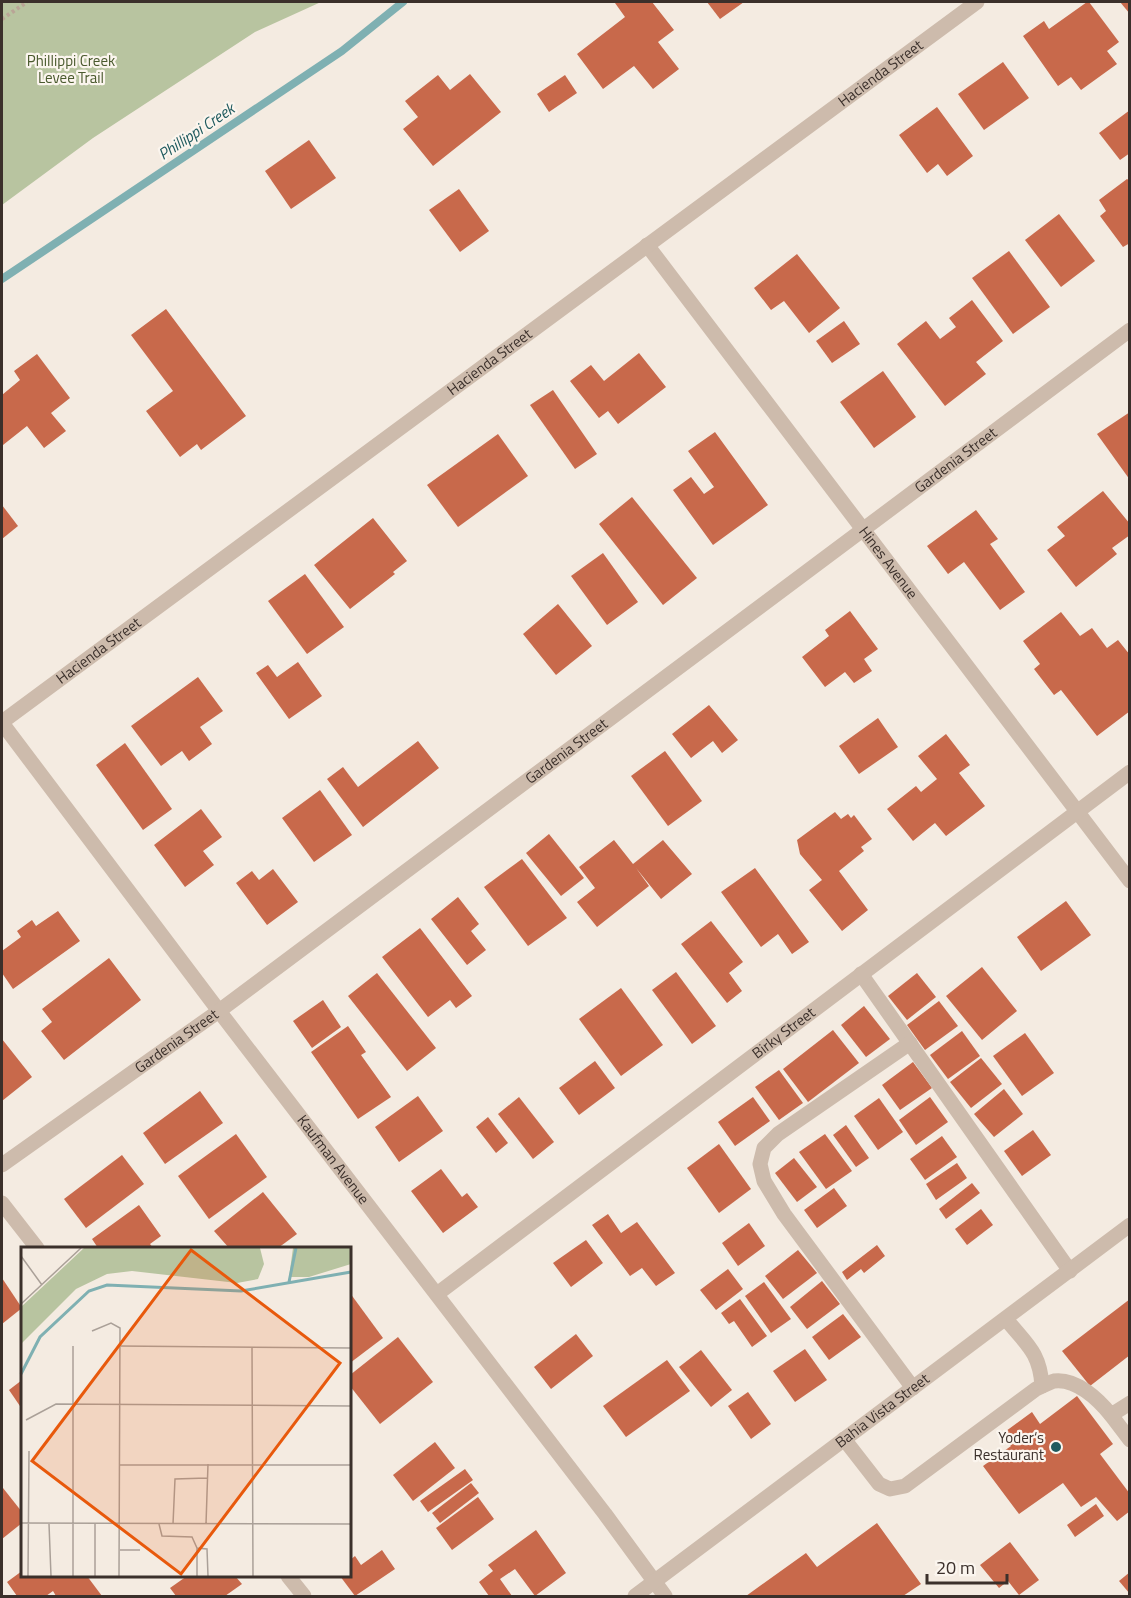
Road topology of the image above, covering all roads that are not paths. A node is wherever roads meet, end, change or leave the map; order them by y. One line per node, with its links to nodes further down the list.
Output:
1 (977, 2): 2 (street, Hacienda Street)
2 (647, 245): 4 (street, Hines Avenue); 5 (street, Hacienda Street)
3 (1130, 330): 4 (street, Gardenia Street)
4 (864, 529): 7 (street, Hines Avenue); 10 (street, Gardenia Street)
5 (2, 723): 10 (street, Kaufman Avenue)
6 (1130, 772): 7 (street, Birky Street)
7 (1077, 812): 8 (street, Hines Avenue); 9 (street, Birky Street)
8 (1130, 881)
9 (861, 974): 11 (street); 17 (street, Birky Street)
10 (219, 1011): 12 (street, Gardenia Street); 17 (street, Kaufman Avenue)
11 (910, 1043): 16 (street); 20 (street)
12 (2, 1165)
13 (2, 1203): 15 (street)
14 (1130, 1225): 16 (street, Bahia Vista Street)
15 (36, 1247)
16 (1070, 1270): 18 (street, Bahia Vista Street)
17 (437, 1294): 26 (street, Kaufman Avenue)
18 (1006, 1319): 19 (street); 20 (street, Bahia Vista Street)
19 (1042, 1386): 22 (street); 23 (street)
20 (913, 1388): 23 (street, Bahia Vista Street)
21 (1130, 1403): 22 (street)
22 (1111, 1415): 24 (street)
23 (844, 1439): 26 (street, Bahia Vista Street)
24 (1130, 1440)
25 (290, 1577): 27 (street)
26 (654, 1582): 28 (street, Bahia Vista Street); 29 (street, Kaufman Avenue)
27 (304, 1596)
28 (635, 1596)
29 (665, 1596)

